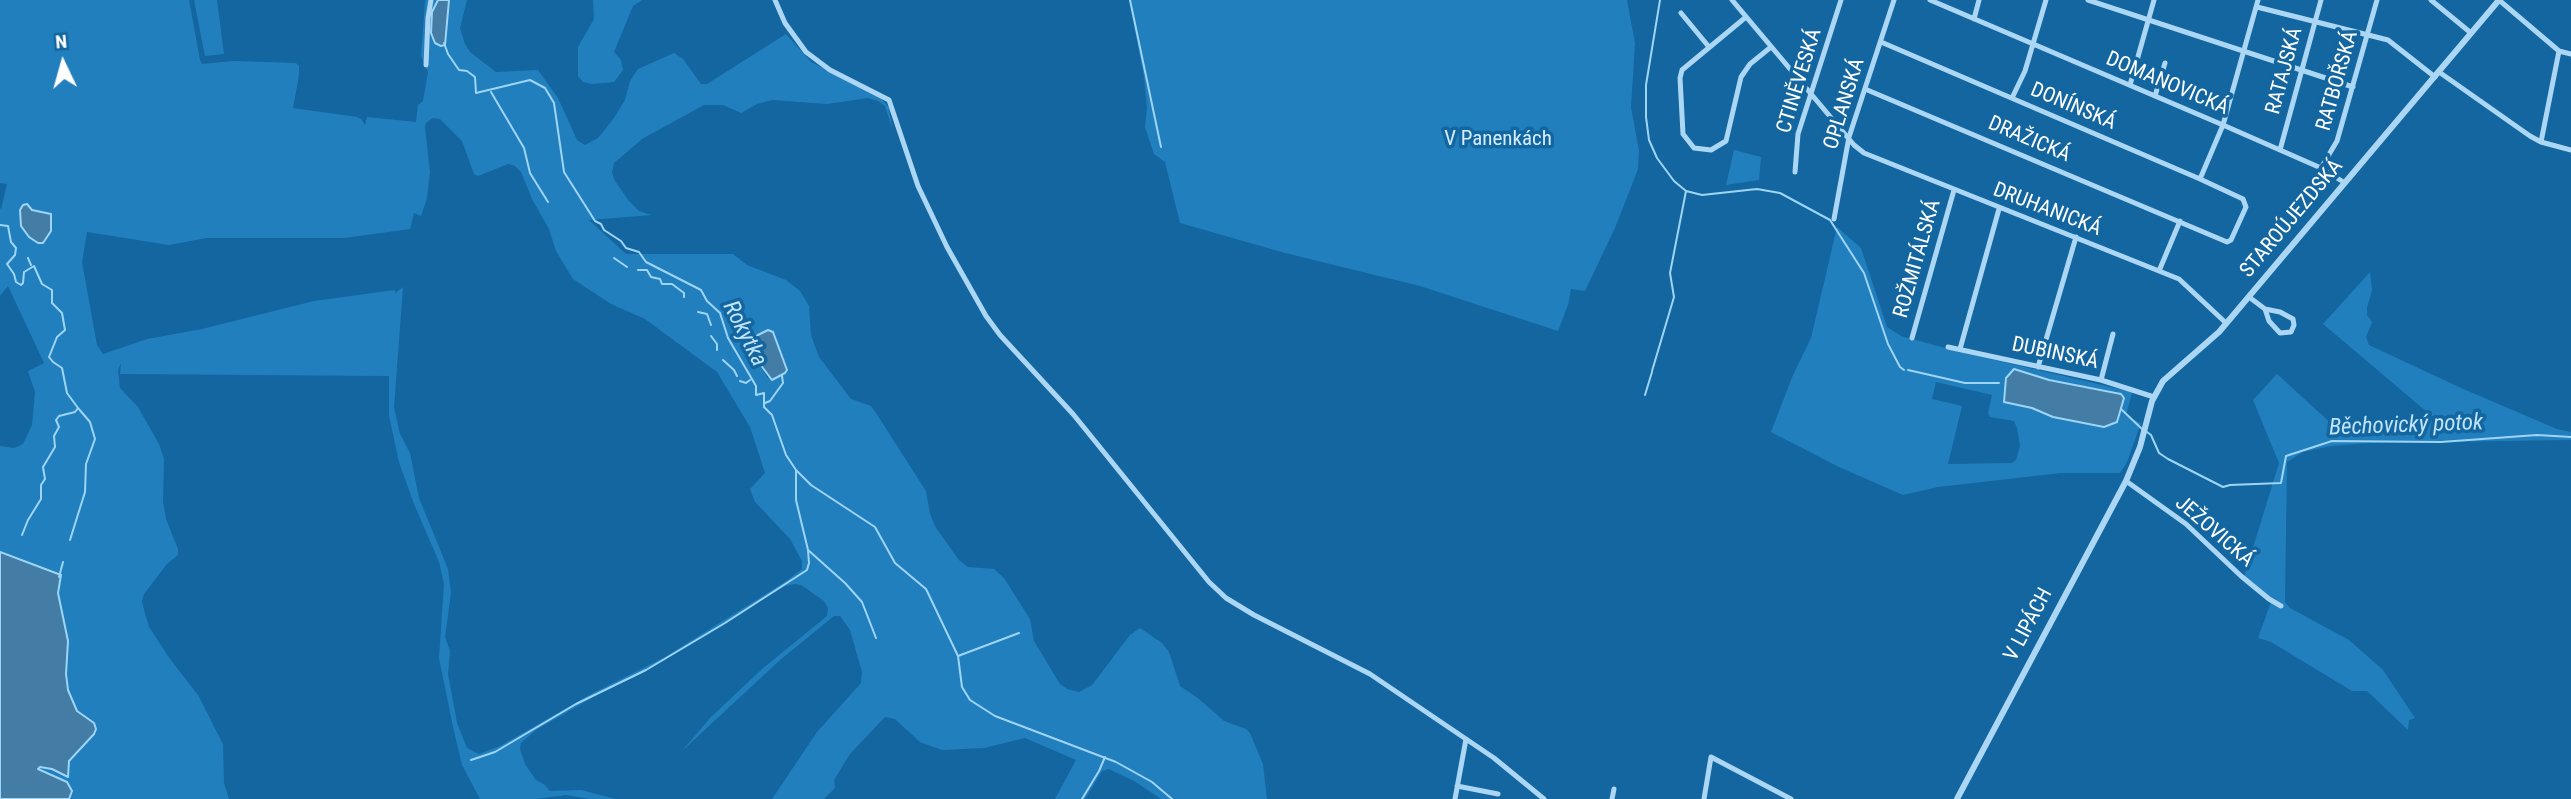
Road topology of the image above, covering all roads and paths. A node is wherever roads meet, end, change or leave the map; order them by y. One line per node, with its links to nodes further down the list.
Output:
1 (431, 0): 31 (street)
2 (775, 0): 69 (street)
3 (1732, 0): 17 (street, DRUHANICKÁ)
4 (1841, 0): 37 (street, CTINĚVESKÁ)
5 (1894, 0): 23 (street, OPLANSKÁ)
6 (1930, 0): 18 (street, DOMANOVICKÁ)
7 (1979, 0): 18 (street)
8 (2046, 0): 24 (street)
9 (2088, 0): 19 (street)
10 (2154, 0): 19 (street)
11 (2321, 0): 20 (street, RATAJSKÁ)
12 (2378, 0): 22 (street, RATBOŘSKÁ)
13 (2431, 0): 21 (street)
14 (2499, 0): 21 (street, STAROÚJEZDSKÁ); 28 (street)
15 (2258, 3): 20 (street); 27 (street)
16 (1681, 13): 25 (street)
17 (1746, 17): 25 (street); 26 (street, DRUHANICKÁ)
18 (1974, 19): 24 (street, DOMANOVICKÁ)
19 (2148, 20): 27 (street); 34 (street)
20 (2315, 20): 22 (street); 32 (street, RATAJSKÁ)
21 (2471, 33): 33 (street, STAROÚJEZDSKÁ)
22 (2368, 34): 33 (street); 35 (street, RATBOŘSKÁ)
23 (1881, 42): 36 (street, OPLANSKÁ); 39 (street, DONÍNSKÁ)
24 (2034, 44): 34 (street, DOMANOVICKÁ); 39 (street)
25 (1709, 47): 26 (street)
26 (1771, 47): 37 (street, DRUHANICKÁ)
27 (2244, 51): 32 (street); 40 (street)
28 (2559, 51): 29 (street); 42 (street)
29 (2571, 54)
30 (2165, 63): 38 (street)
31 (426, 65)
32 (2301, 70): 35 (street); 43 (street, RATAJSKÁ)
33 (2437, 75): 42 (street); 48 (street, STAROÚJEZDSKÁ)
34 (2130, 85): 38 (street, DOMANOVICKÁ)
35 (2353, 87): 45 (street, RATBOŘSKÁ)
36 (1865, 89): 41 (street, OPLANSKÁ); 53 (street, DRAŽICKÁ)
37 (1811, 94): 41 (street, DRUHANICKÁ); 46 (street, CTINĚVESKÁ)
38 (2155, 96): 40 (street, DOMANOVICKÁ)
39 (2012, 98): 47 (street, DONÍNSKÁ)
40 (2224, 125): 43 (street, DOMANOVICKÁ); 47 (street)
41 (1849, 137): 49 (street, DRUHANICKÁ); 52 (street, OPLANSKÁ)
42 (2541, 142): 44 (street)
43 (2280, 150): 45 (street, DOMANOVICKÁ)
44 (2571, 150)
45 (2321, 168): 48 (street, DOMANOVICKÁ)
46 (1794, 172)
47 (2200, 179): 50 (street, DONÍNSKÁ)
48 (2345, 183): 56 (street, STAROÚJEZDSKÁ)
49 (1954, 190): 51 (street, DRUHANICKÁ); 60 (street, ROŽMITÁLSKÁ)
50 (2246, 207): 53 (street, DRAŽICKÁ)
51 (1999, 209): 54 (street, DRUHANICKÁ); 62 (street)
52 (1834, 219)
53 (2180, 221): 55 (street)
54 (2076, 237): 55 (street, DRUHANICKÁ); 63 (street)
55 (2159, 271): 58 (street, DRUHANICKÁ)
56 (2249, 297): 57 (street); 58 (street, STAROÚJEZDSKÁ)
57 (2265, 309): 57 (street)
58 (2227, 323): 65 (street, STAROÚJEZDSKÁ)
59 (2113, 334): 64 (street)
60 (1912, 338)
61 (1948, 347): 62 (street, DUBINSKÁ)
62 (1960, 349): 63 (street, DUBINSKÁ)
63 (2038, 367): 64 (street, DUBINSKÁ)
64 (2101, 380): 65 (street, DUBINSKÁ)
65 (2154, 397): 66 (street, STAROÚJEZDSKÁ)
66 (2132, 468): 67 (street, V LIPÁCH)
67 (2126, 481): 68 (street, JEŽOVICKÁ); 78 (street, V LIPÁCH)
68 (2281, 606)
69 (1466, 739): 70 (street); 74 (street)
70 (1457, 786): 72 (street); 73 (street)
71 (1614, 789): 75 (street)
72 (1498, 794)
73 (1455, 799)
74 (1544, 799)
75 (1612, 799)
76 (1704, 799): 77 (street)
77 (1791, 799)
78 (1957, 799)

